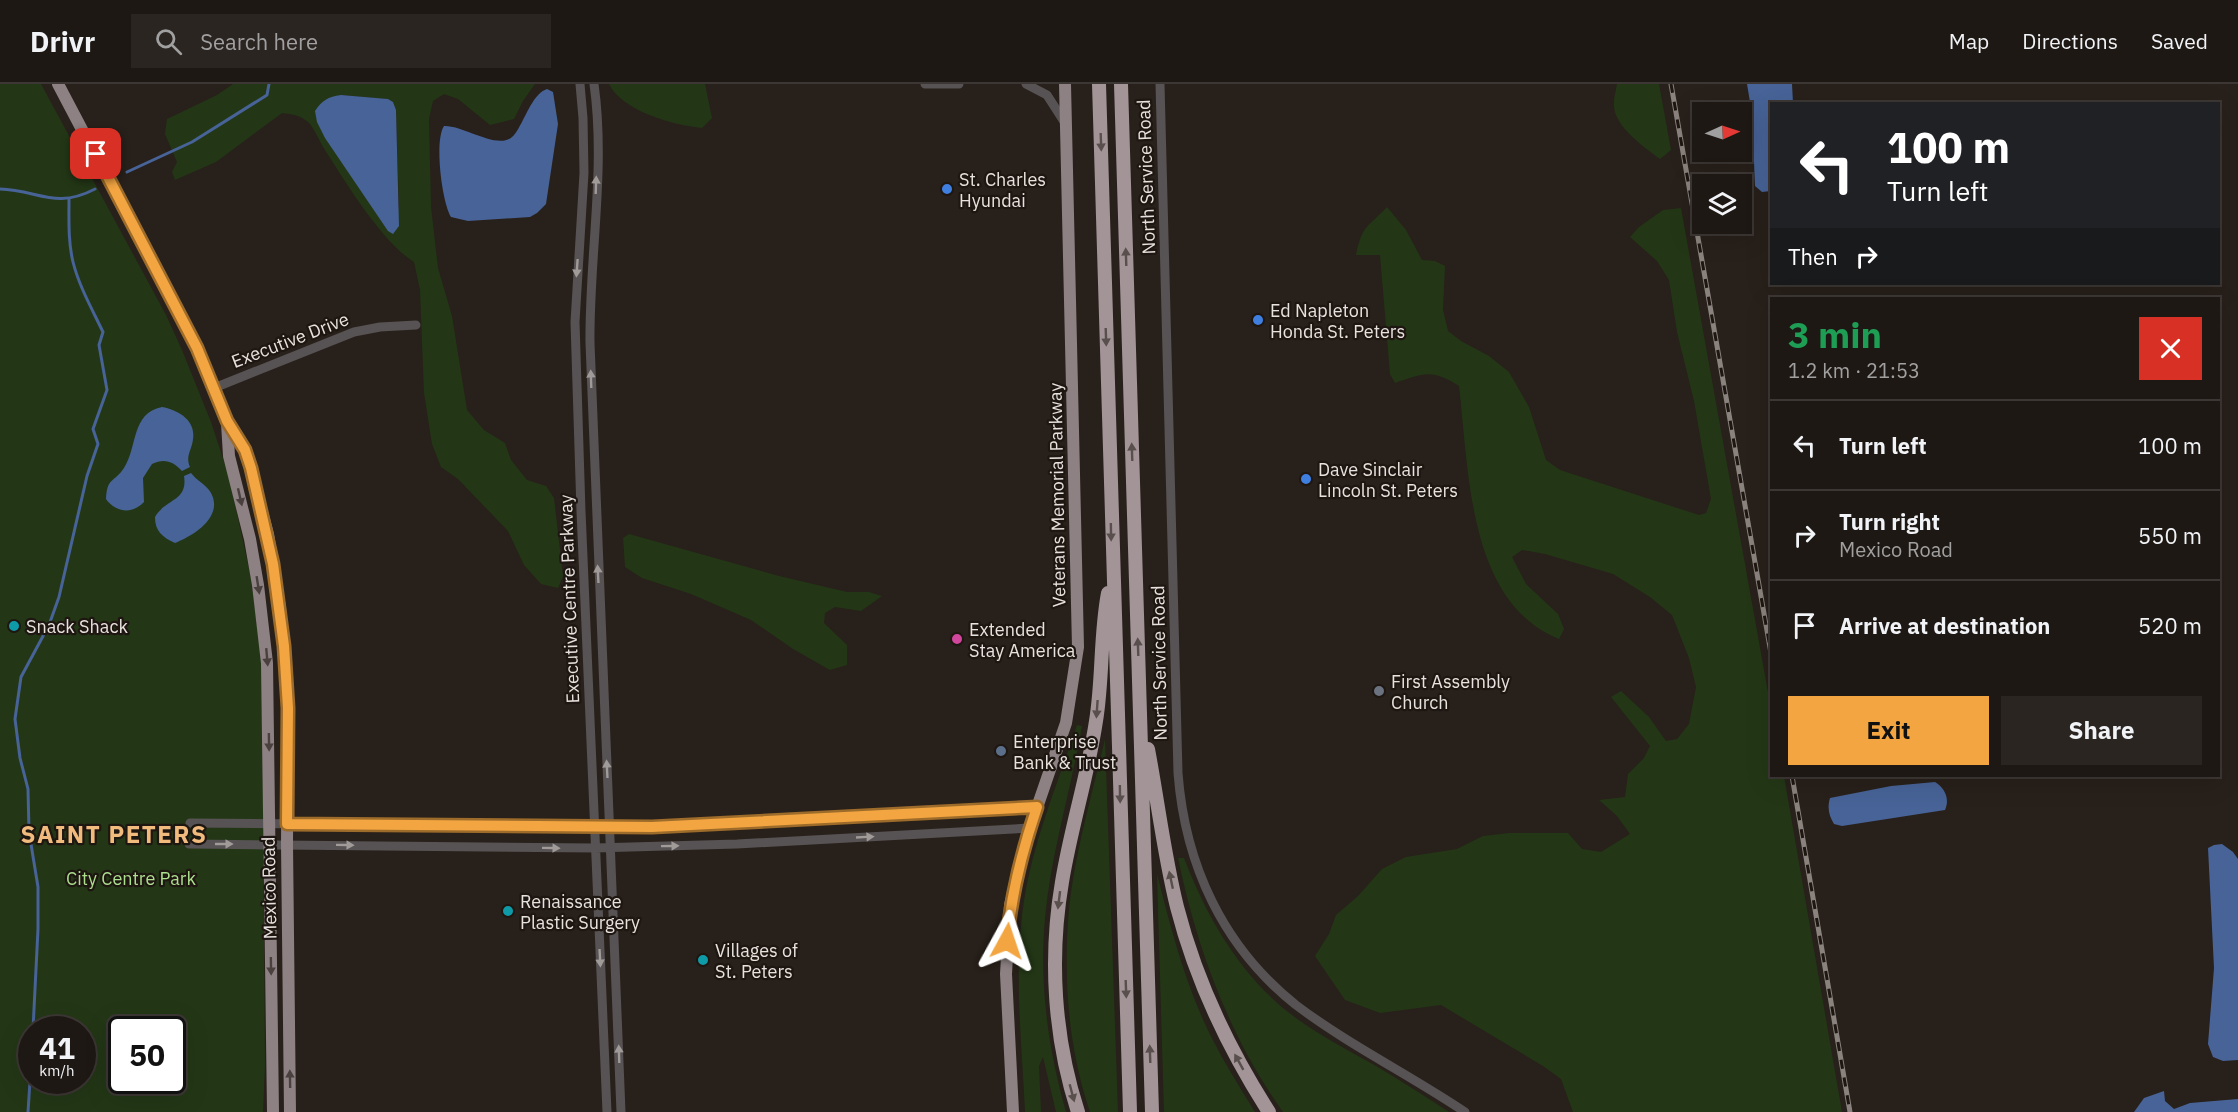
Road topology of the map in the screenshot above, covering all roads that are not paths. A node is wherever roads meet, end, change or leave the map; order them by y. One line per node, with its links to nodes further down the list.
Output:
1 (58, 84): 13 (main road, Mexico Road)
2 (580, 84): 22 (street, Executive Centre Parkway, one-way to 22)
3 (594, 84): 21 (street, Executive Centre Parkway, one-way to 3)
4 (925, 84): 5 (street)
5 (958, 84)
6 (1026, 84): 11 (street)
7 (1065, 84): 11 (main road, Veterans Memorial Parkway)
8 (1099, 84): 15 (highway, one-way to 15)
9 (1121, 84): 16 (highway, one-way to 9)
10 (1160, 84): 38 (street, North Service Road)
11 (1066, 126): 17 (main road, Veterans Memorial Parkway)
12 (416, 325): 13 (street, Executive Drive)
13 (213, 388): 14 (main road, Mexico Road)
14 (227, 421): 19 (main road, Mexico Road, one-way to 19); 20 (main road, Mexico Road)
15 (1112, 567): 34 (highway, one-way to 34); 35 (highway, one-way to 35)
16 (1140, 706): 36 (highway, one-way to 16); 37 (highway, one-way to 16)
17 (1037, 807): 21 (street); 23 (main road, Veterans Memorial Parkway)
18 (190, 823): 19 (street)
19 (269, 824): 20 (street); 25 (main road, Mexico Road)
20 (287, 824): 22 (street); 26 (main road, Mexico Road)
21 (610, 827): 22 (street); 28 (street, Executive Centre Parkway)
22 (594, 828): 27 (street, Executive Centre Parkway)
23 (1030, 828): 28 (street, one-way to 23); 33 (main road, Veterans Memorial Parkway)
24 (189, 844): 25 (street, one-way to 25)
25 (269, 844): 26 (street); 29 (main road, Mexico Road, one-way to 29)
26 (286, 844): 27 (street, one-way to 27); 30 (main road, Mexico Road, one-way to 26)
27 (595, 848): 28 (street); 31 (street, Executive Centre Parkway, one-way to 31)
28 (611, 848): 32 (street, Executive Centre Parkway, one-way to 28)
29 (273, 1112)
30 (290, 1112)
31 (607, 1112)
32 (621, 1112)
33 (1013, 1112)
34 (1078, 1112)
35 (1130, 1112)
36 (1152, 1112)
37 (1269, 1112)
38 (1465, 1112)

